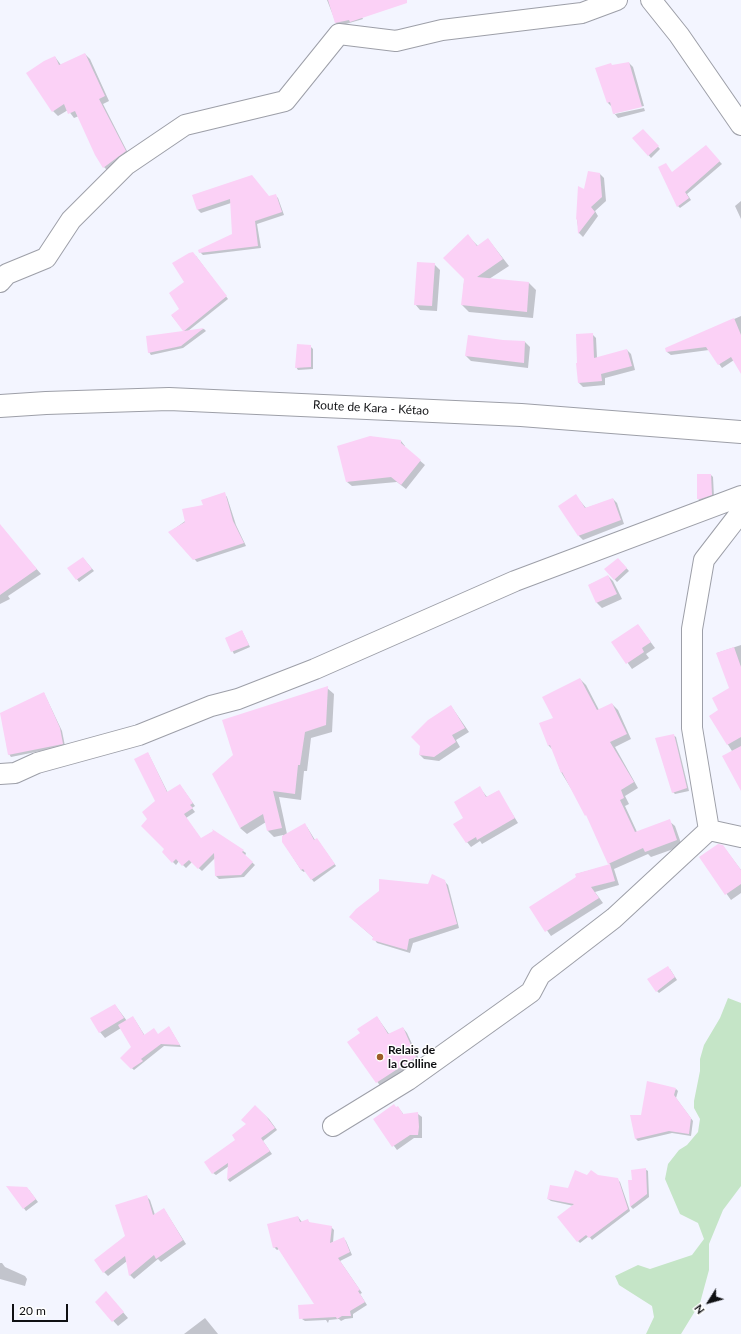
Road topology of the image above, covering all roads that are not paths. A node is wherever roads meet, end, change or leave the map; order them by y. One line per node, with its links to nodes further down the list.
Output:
1 (617, 0): 4 (street)
2 (651, 0): 3 (street)
3 (741, 125)
4 (0, 282)
5 (0, 406): 6 (main road, Route de Kara - Kétao)
6 (741, 432)
7 (741, 496): 9 (street)
8 (741, 512): 10 (street)
9 (0, 774)
10 (709, 830): 11 (street); 12 (street)
11 (741, 837)
12 (333, 1126)

